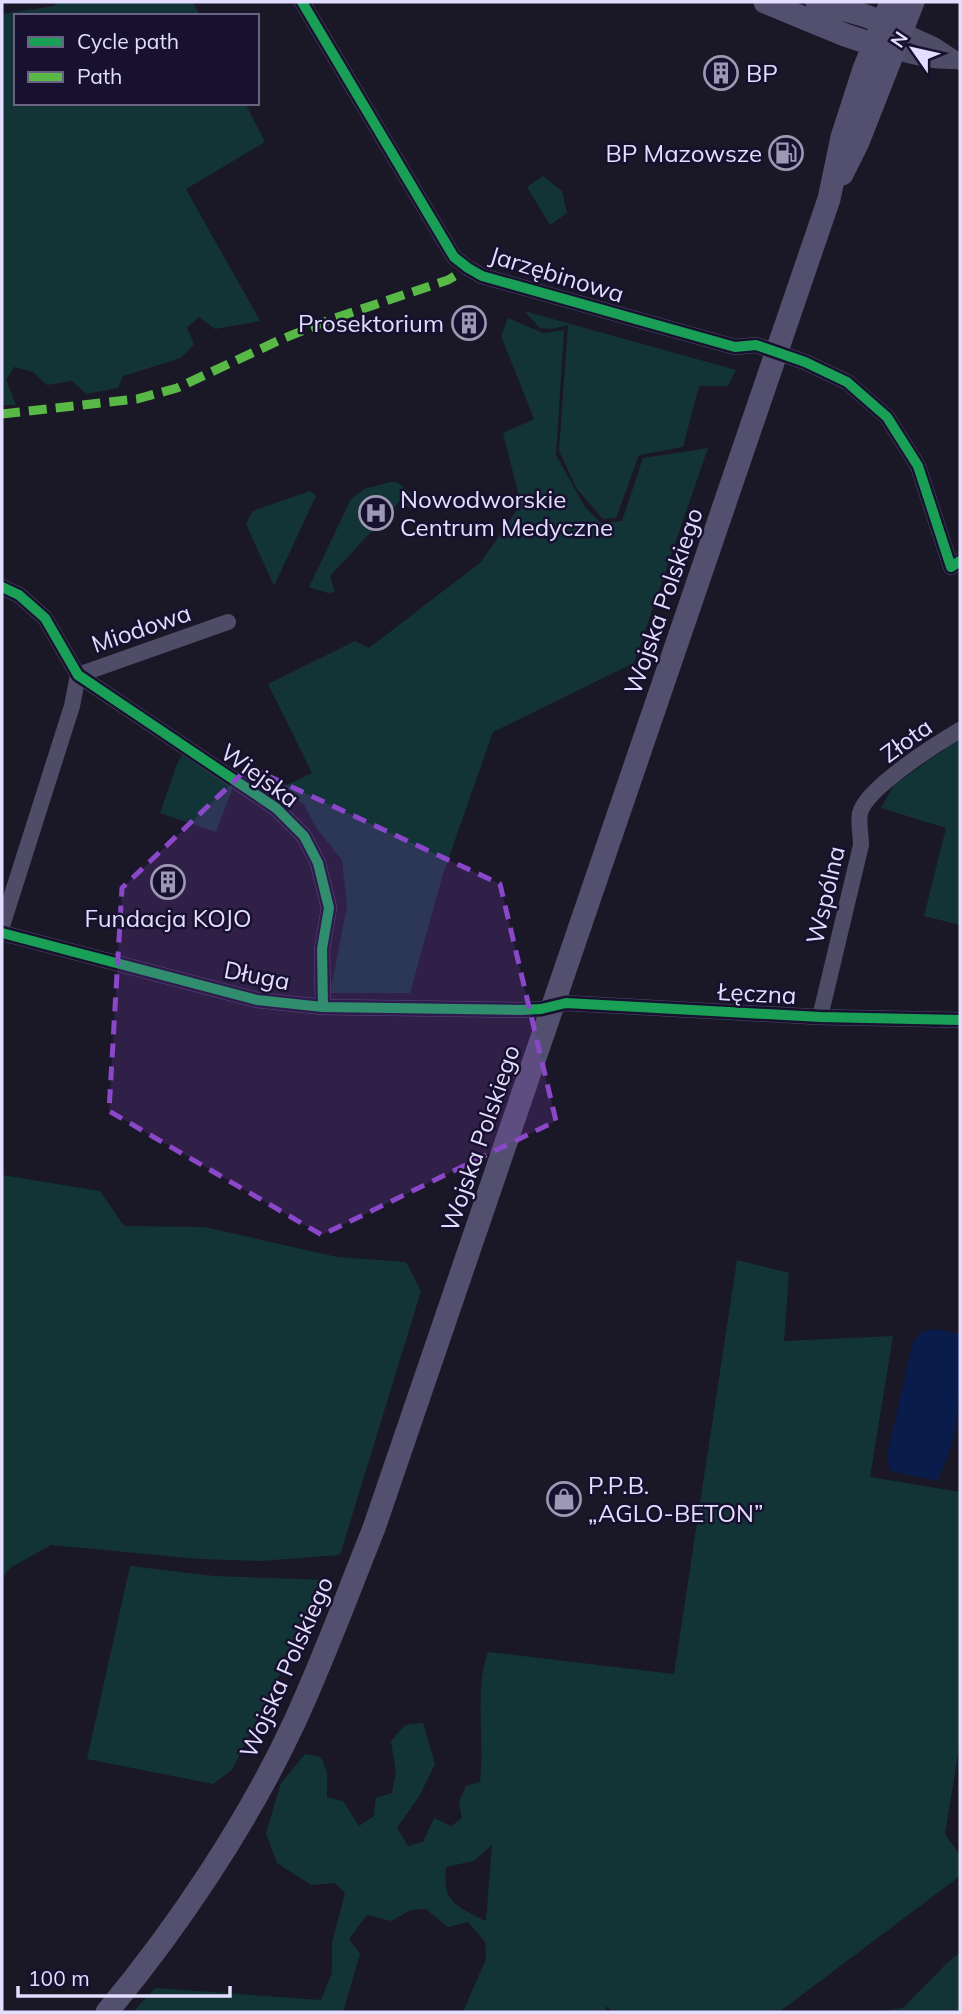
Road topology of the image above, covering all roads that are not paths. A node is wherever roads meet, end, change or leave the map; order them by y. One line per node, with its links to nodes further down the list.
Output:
1 (302, 2): 7 (street, Jarzębinowa)
2 (765, 2): 5 (main road)
3 (817, 2): 5 (main road)
4 (913, 2): 5 (main road, Wojska Polskiego)
5 (888, 30): 6 (street); 7 (main road, Wojska Polskiego)
6 (958, 61)
7 (776, 352): 8 (street, Jarzębinowa); 17 (main road, Wojska Polskiego)
8 (960, 561)
9 (2, 587): 11 (street)
10 (228, 622): 11 (street, Miodowa)
11 (78, 674): 14 (street, Miodowa); 16 (street, Wiejska)
12 (960, 730): 13 (street, Złota)
13 (879, 788): 18 (street, Wspólna)
14 (2, 926)
15 (2, 933): 16 (street, Długa)
16 (323, 1006): 17 (street, Długa)
17 (553, 1007): 18 (street, Łęczna); 20 (main road, Wojska Polskiego)
18 (820, 1017): 19 (street, Łęczna)
19 (960, 1020)
20 (107, 2012)

